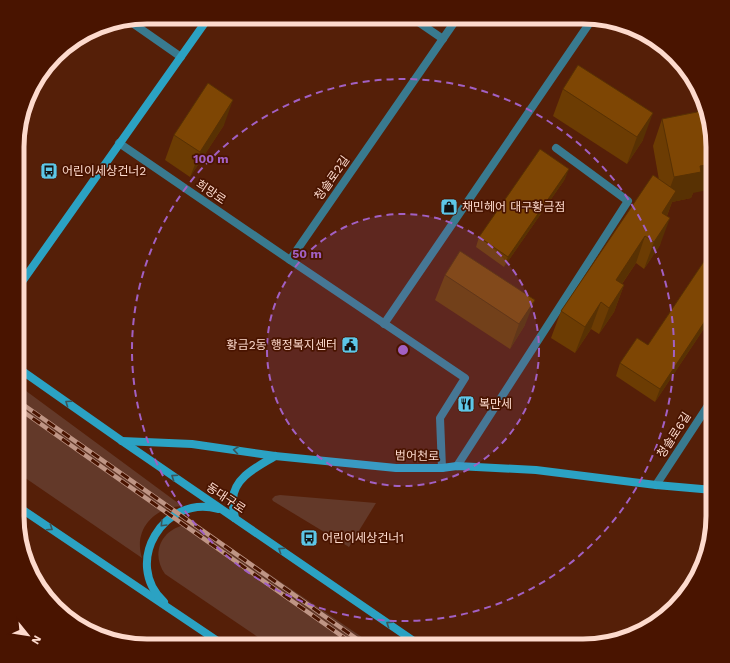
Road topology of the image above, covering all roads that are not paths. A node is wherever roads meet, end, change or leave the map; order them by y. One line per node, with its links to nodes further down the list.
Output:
1 (204, 24): 7 (main road)
2 (421, 24): 6 (street)
3 (453, 24): 6 (street, 청솔로2길)
4 (589, 24): 12 (street)
5 (135, 25): 7 (street)
6 (443, 40): 10 (street, 청솔로2길)
7 (180, 57): 8 (main road)
8 (120, 143): 10 (street, 희망로); 11 (main road)
9 (556, 148): 17 (street)
10 (290, 260): 12 (street)
11 (24, 279)
12 (384, 324): 18 (street)
13 (24, 372): 15 (main road, 동대구로, one-way to 13)
14 (706, 409): 19 (street, 청솔로6길)
15 (122, 441): 16 (main road, 범어천로, one-way to 15); 22 (main road, 동대구로, one-way to 15)
16 (275, 456): 18 (main road, 범어천로); 23 (main road)
17 (458, 466): 18 (main road, 범어천로); 19 (main road, 범어천로)
18 (442, 468)
19 (656, 485): 20 (main road, 범어천로)
20 (706, 489)
21 (24, 511): 24 (main road, one-way to 24)
22 (224, 511): 23 (main road, 동대구로); 24 (main road, one-way to 24)
23 (235, 518): 26 (main road, 동대구로, one-way to 23)
24 (182, 617): 25 (main road)
25 (215, 639)
26 (411, 639)

